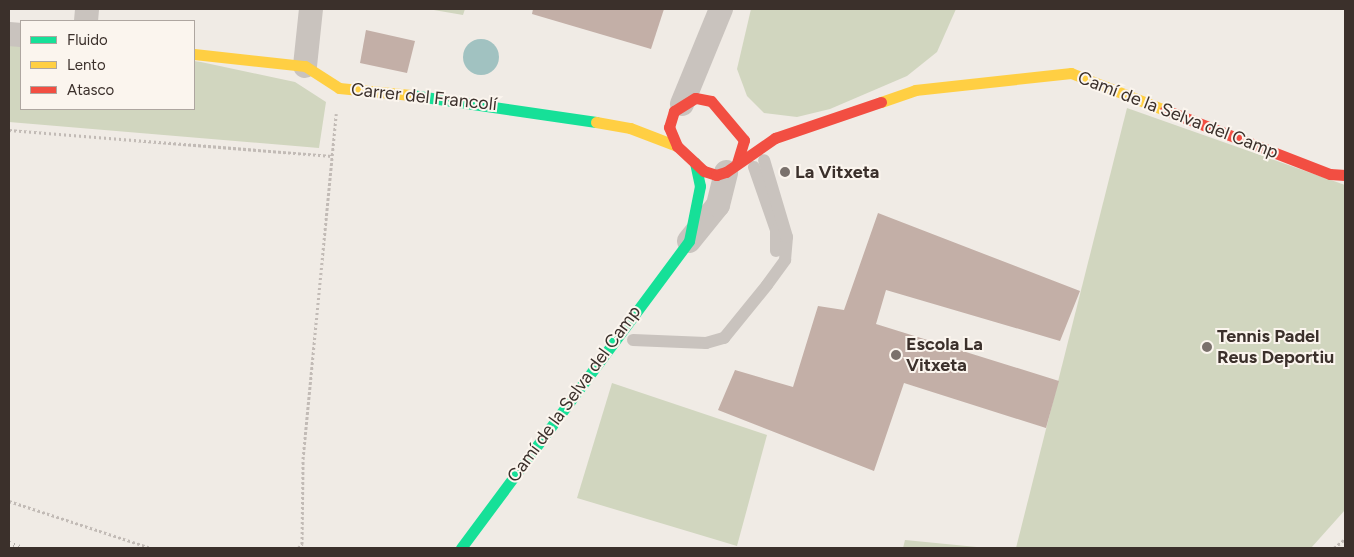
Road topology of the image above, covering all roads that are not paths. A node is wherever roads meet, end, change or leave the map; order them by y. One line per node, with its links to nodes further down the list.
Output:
1 (312, 9): 5 (street)
2 (721, 9): 3 (street)
3 (708, 45): 6 (street); 7 (street)
4 (195, 54): 5 (street, Carrer del Francolí)
5 (305, 66): 8 (street, Carrer del Francolí)
6 (711, 102): 7 (street); 10 (street)
7 (676, 110): 8 (street, Carrer del Francolí); 9 (street)
8 (630, 128): 9 (street, Carrer del Francolí)
9 (677, 146): 11 (street)
10 (749, 150): 11 (street); 12 (street, Camí de la Selva del Camp); 13 (lane); 15 (street, Camí de la Selva del Camp); 17 (lane)
11 (695, 163): 15 (street, Camí de la Selva del Camp)
12 (1345, 175)
13 (762, 196): 14 (lane); 16 (lane)
14 (763, 213)
15 (689, 241): 18 (street, Camí de la Selva del Camp)
16 (776, 251)
17 (633, 340)
18 (461, 548)

